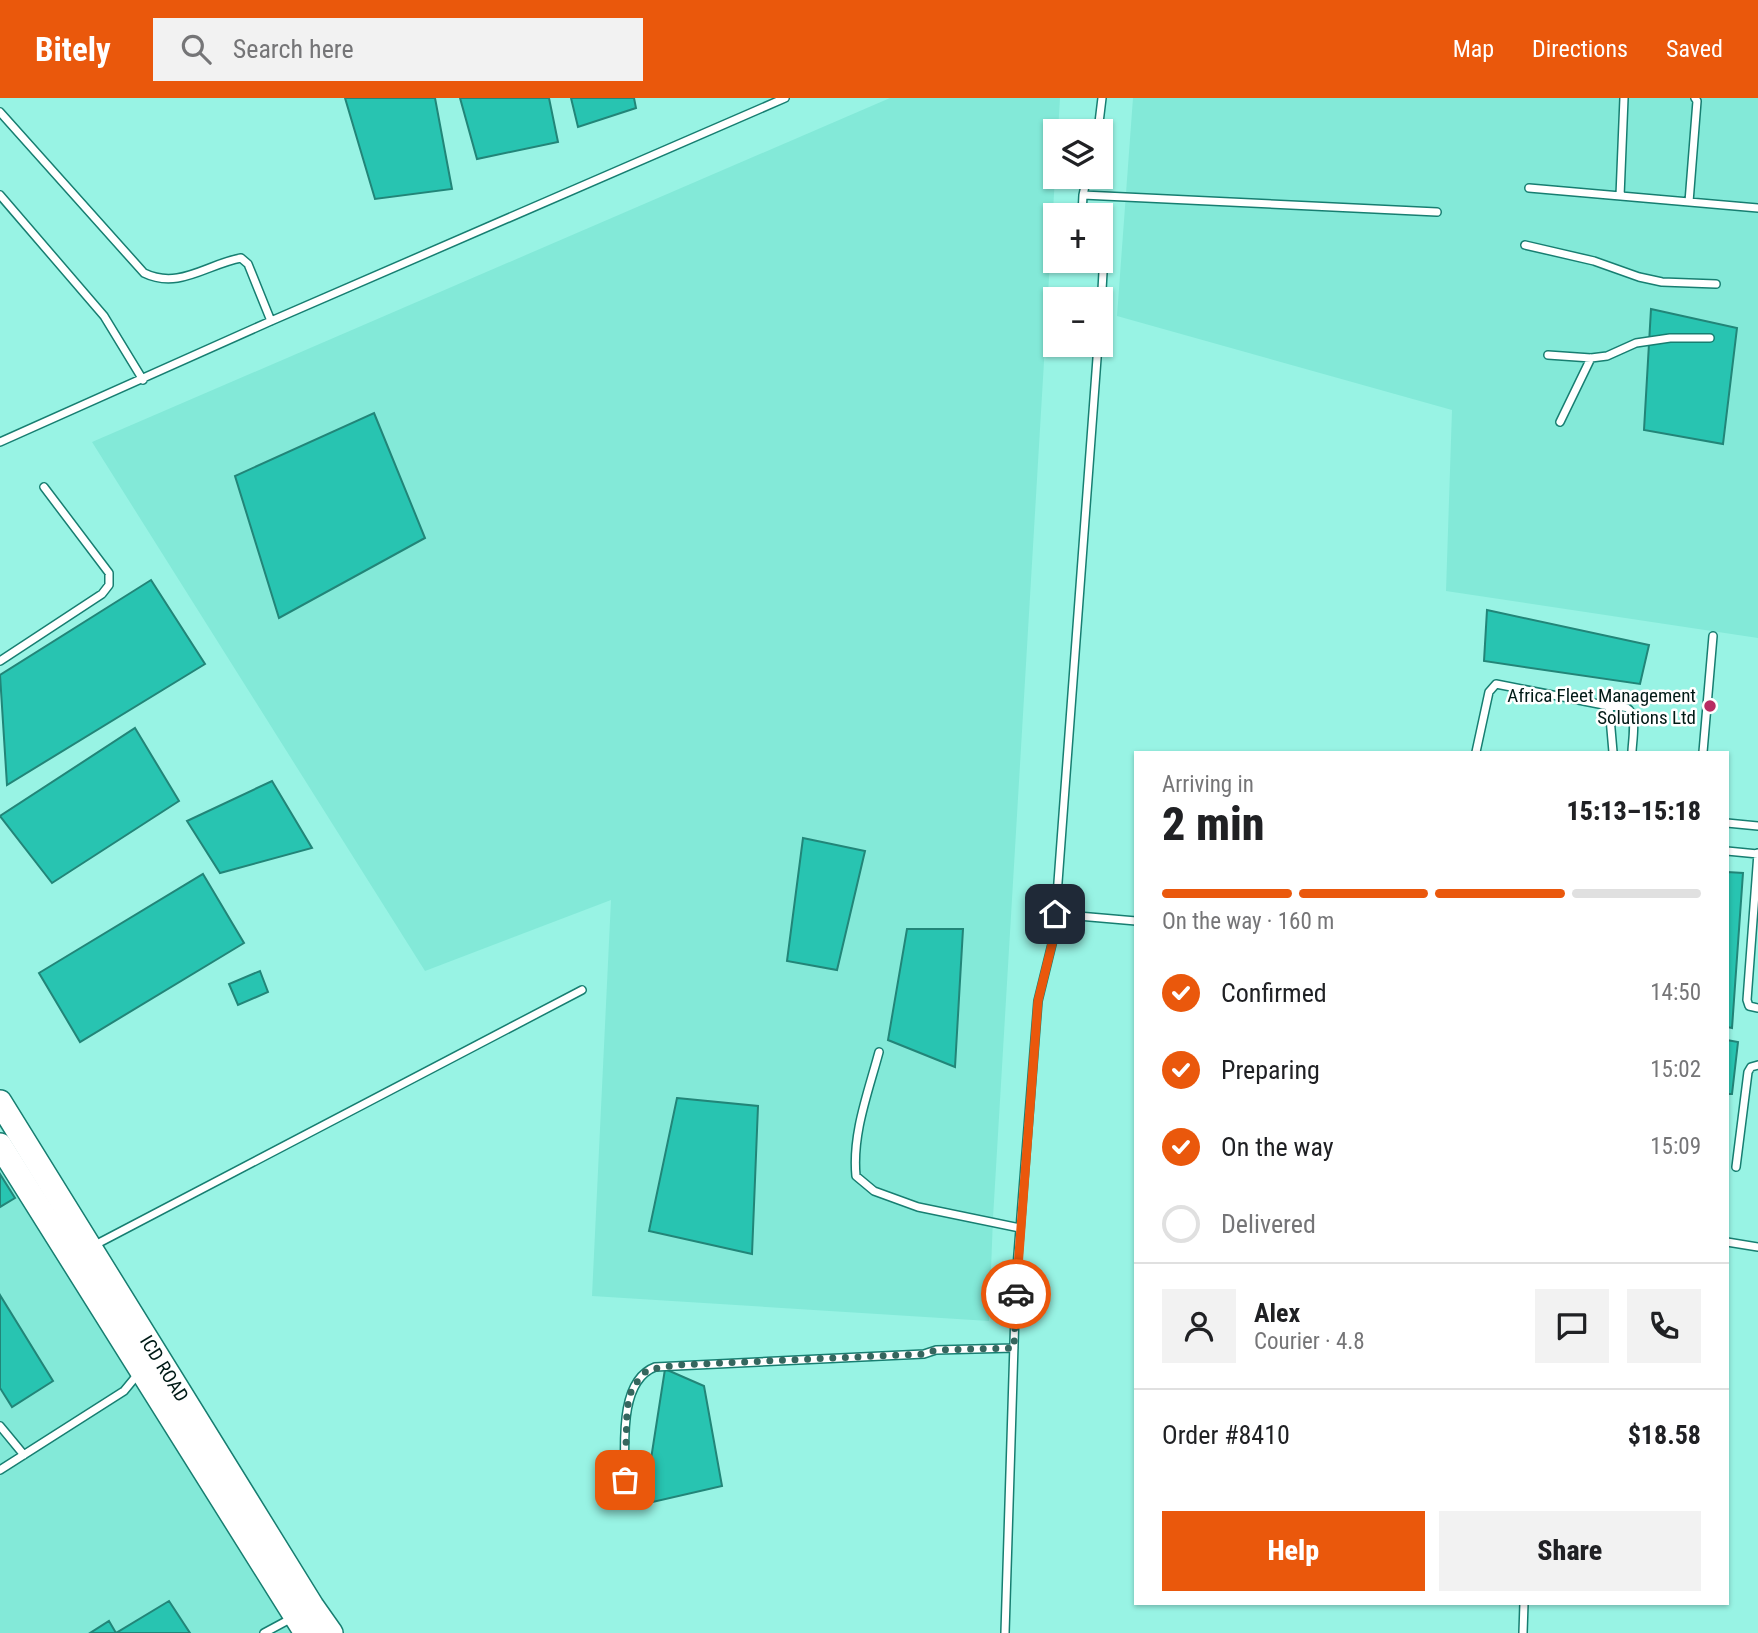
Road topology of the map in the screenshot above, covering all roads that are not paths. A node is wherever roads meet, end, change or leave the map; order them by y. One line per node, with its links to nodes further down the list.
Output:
1 (785, 98): 18 (lane)
2 (1102, 98): 6 (lane)
3 (1624, 98): 11 (lane)
4 (1695, 98): 12 (lane)
5 (0, 111): 18 (lane)
6 (1099, 119)
7 (1530, 188): 11 (lane)
8 (1084, 189): 10 (lane)
9 (0, 195): 23 (lane)
10 (1083, 195): 13 (lane); 15 (lane)
11 (1620, 196): 12 (lane)
12 (1689, 202): 14 (lane)
13 (1083, 203)
14 (1758, 208)
15 (1437, 212)
16 (1525, 245): 17 (lane)
17 (1716, 284)
18 (271, 321): 23 (lane)
19 (1710, 338): 22 (lane)
20 (1548, 355): 22 (lane)
21 (1097, 357): 38 (lane)
22 (1591, 358): 24 (lane)
23 (144, 380): 25 (lane)
24 (1560, 422)
25 (0, 442)
26 (44, 487): 28 (lane)
27 (1713, 636): 33 (lane)
28 (0, 660)
29 (1609, 706): 30 (lane); 31 (lane); 32 (lane)
30 (1476, 751)
31 (1613, 751)
32 (1632, 751)
33 (1703, 751)
34 (1729, 823): 35 (lane)
35 (1758, 826)
36 (1729, 851): 37 (lane)
37 (1758, 854): 41 (lane)
38 (1055, 914): 39 (lane); 47 (lane)
39 (1134, 920)
40 (582, 990): 50 (lane)
41 (1758, 1008)
42 (879, 1052): 47 (lane)
43 (1758, 1065): 46 (lane)
44 (0, 1102): 50 (main road, ICD ROAD)
45 (0, 1145): 52 (main road, ICD ROAD)
46 (1736, 1167)
47 (1020, 1228): 51 (lane)
48 (1729, 1242): 49 (lane)
49 (1758, 1247)
50 (89, 1248): 52 (main road, ICD ROAD)
51 (1014, 1348): 56 (lane); 61 (lane)
52 (148, 1362): 54 (lane); 58 (main road, ICD ROAD); 60 (main road, ICD ROAD)
53 (0, 1426): 54 (lane)
54 (24, 1455): 55 (lane)
55 (0, 1470)
56 (625, 1480)
57 (1524, 1605): 62 (lane)
58 (301, 1625): 59 (lane)
59 (264, 1633)
60 (331, 1633)
61 (1005, 1633)
62 (1523, 1633)

